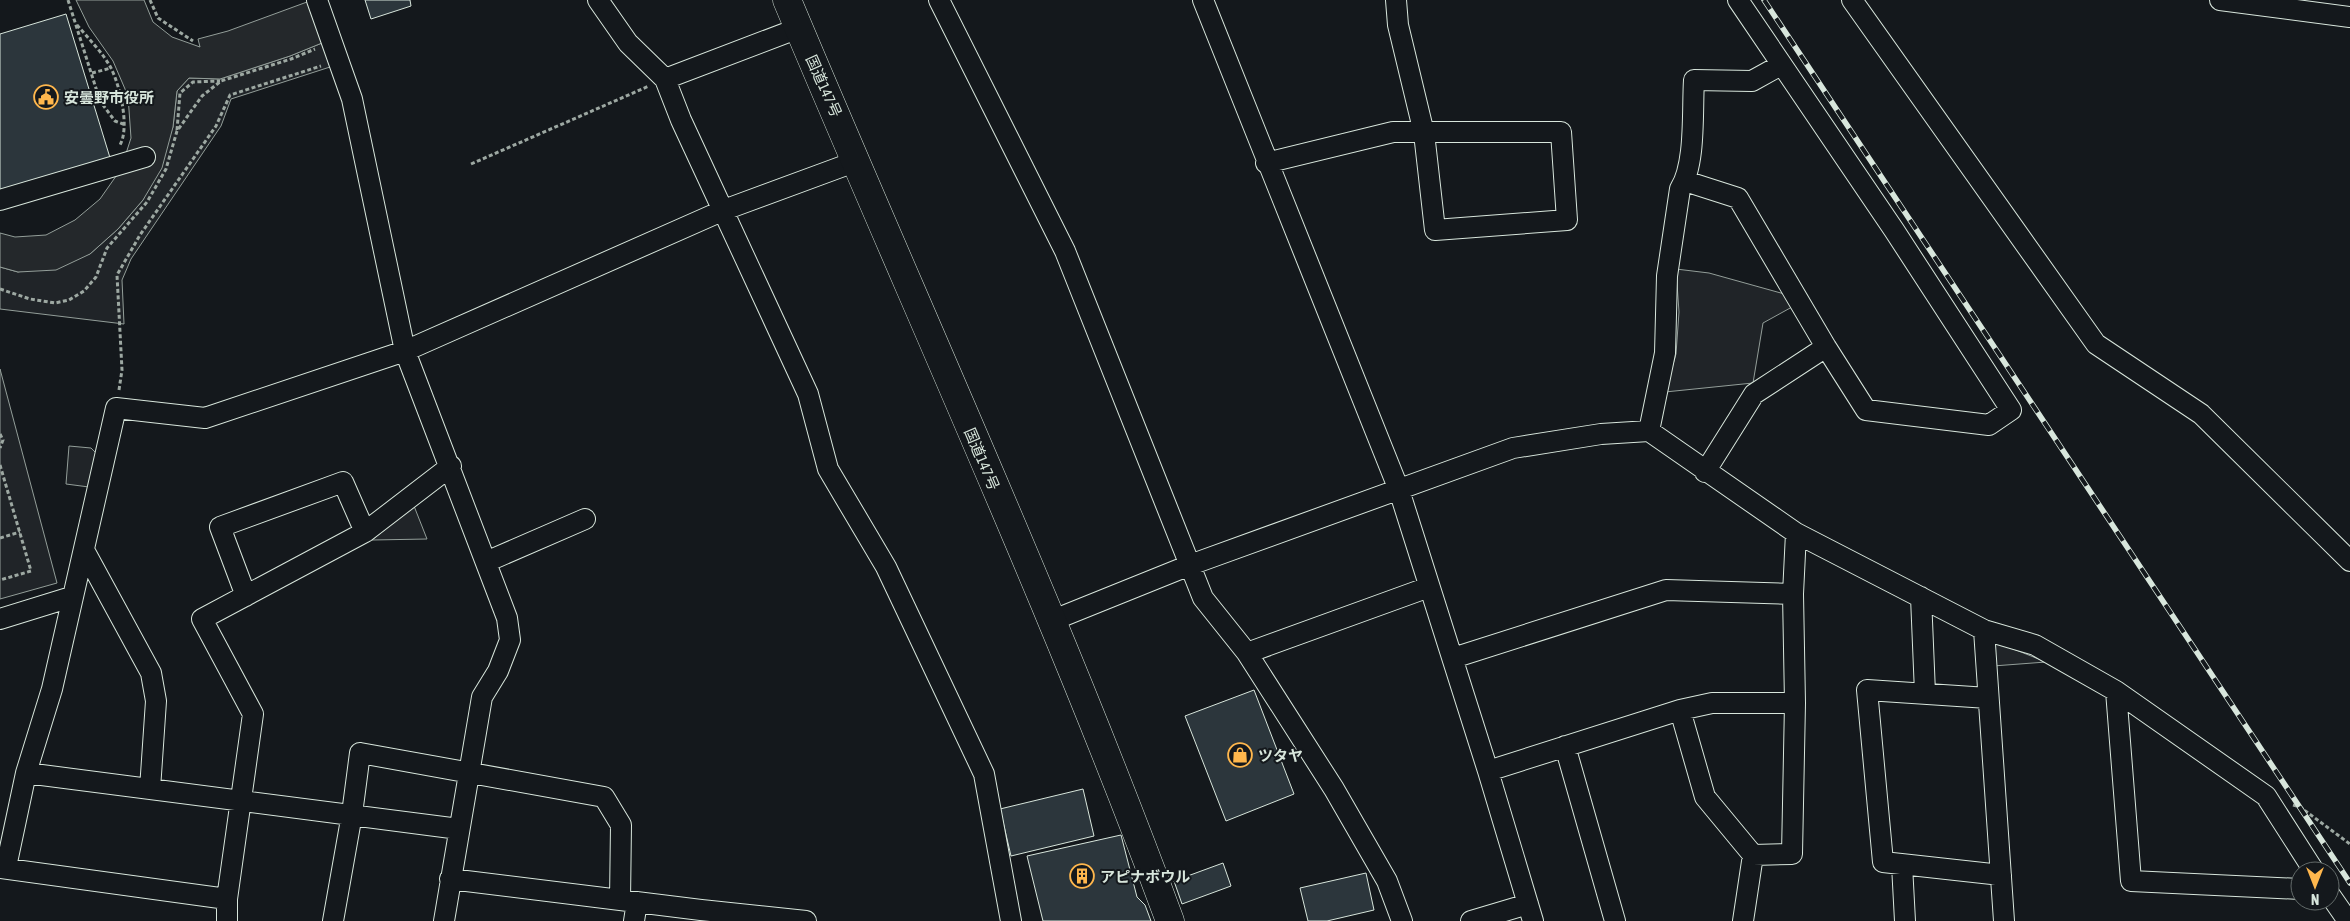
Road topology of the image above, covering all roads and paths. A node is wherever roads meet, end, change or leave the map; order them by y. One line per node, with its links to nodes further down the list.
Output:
1 (68, 0): 13 (path)
2 (150, 0): 15 (path)
3 (317, 0): 16 (street)
4 (598, 0): 20 (street)
5 (788, 0): 14 (highway, 国道147号)
6 (939, 0): 52 (street)
7 (1202, 0): 28 (street)
8 (1396, 0): 24 (street)
9 (1738, 0): 17 (street)
10 (1852, 0): 50 (street)
11 (2220, 0): 12 (street)
12 (2350, 18)
13 (77, 25): 18 (path); 19 (path)
14 (799, 28): 20 (street); 27 (highway, 国道147号)
15 (193, 41)
16 (335, 52): 21 (path); 35 (street); 36 (path)
17 (1781, 65): 30 (street); 34 (street)
18 (111, 68): 19 (path); 22 (path)
19 (92, 73): 22 (path)
20 (666, 79): 29 (path); 32 (street)
21 (221, 81): 23 (path); 23 (path)
22 (123, 124): 25 (path)
23 (176, 131): 33 (path)
24 (1424, 132): 24 (street); 28 (street)
25 (116, 153)
26 (144, 157): 31 (street)
27 (857, 161): 32 (street); 61 (highway, 国道147号)
28 (1266, 163): 43 (street)
29 (471, 164)
30 (1685, 181): 34 (street); 37 (street)
31 (0, 200)
32 (724, 210): 35 (street); 95 (street)
33 (0, 289)
34 (1826, 347): 42 (street)
35 (405, 351): 36 (street); 41 (street)
36 (116, 408): 49 (street)
37 (1649, 431): 42 (street); 43 (street)
38 (0, 434): 39 (path)
39 (0, 448)
40 (0, 466): 45 (path)
41 (450, 466): 46 (street); 51 (street)
42 (1705, 472): 47 (street)
43 (1399, 490): 52 (street); 55 (street)
44 (585, 518): 51 (street)
45 (20, 532): 48 (path); 54 (path)
46 (365, 532): 57 (street); 57 (street)
47 (1796, 533): 56 (street); 59 (street)
48 (0, 538)
49 (84, 550): 58 (street); 74 (street)
50 (2350, 561)
51 (486, 562): 73 (street)
52 (1190, 565): 61 (street); 63 (street)
53 (0, 574): 54 (path)
54 (1, 580)
55 (1429, 587): 63 (street); 64 (street)
56 (1793, 594): 64 (street); 68 (street)
57 (246, 596): 76 (street)
58 (72, 597): 60 (street); 72 (street)
59 (1921, 597): 62 (street); 66 (street)
60 (0, 619)
61 (1050, 621): 96 (highway, 国道147号)
62 (1984, 630): 65 (street); 67 (street)
63 (1247, 653): 97 (street)
64 (1453, 658): 71 (street)
65 (2116, 691): 75 (street); 86 (street)
66 (1925, 693): 67 (street); 82 (street)
67 (1988, 698): 84 (street)
68 (1795, 703): 69 (street); 80 (street)
69 (1680, 710): 70 (street); 80 (street)
70 (1565, 746): 71 (street); 99 (street)
71 (1488, 771): 90 (street)
72 (26, 774): 74 (street); 83 (street)
73 (468, 774): 77 (street); 78 (street); 88 (street)
74 (150, 789): 76 (street)
75 (2266, 796): 79 (path); 81 (street)
76 (242, 800): 77 (street); 87 (street)
77 (352, 814): 78 (street); 92 (street)
78 (459, 829): 85 (street)
79 (2350, 844)
80 (1753, 855): 100 (street)
81 (2308, 861)
82 (1902, 865): 84 (street); 101 (street)
83 (3, 867): 87 (street)
84 (2001, 875): 102 (street)
85 (450, 879): 88 (street); 93 (street)
86 (2290, 889)
87 (227, 899): 91 (street)
88 (630, 907): 94 (street)
89 (2340, 910): 103 (street)
90 (1530, 913): 98 (street)
91 (227, 921)
92 (333, 921)
93 (444, 921)
94 (806, 921)
95 (1011, 921)
96 (1170, 921)
97 (1402, 921)
98 (1471, 921)
99 (1615, 921)
100 (1742, 921)
101 (1905, 921)
102 (2004, 921)
103 (2348, 921)

